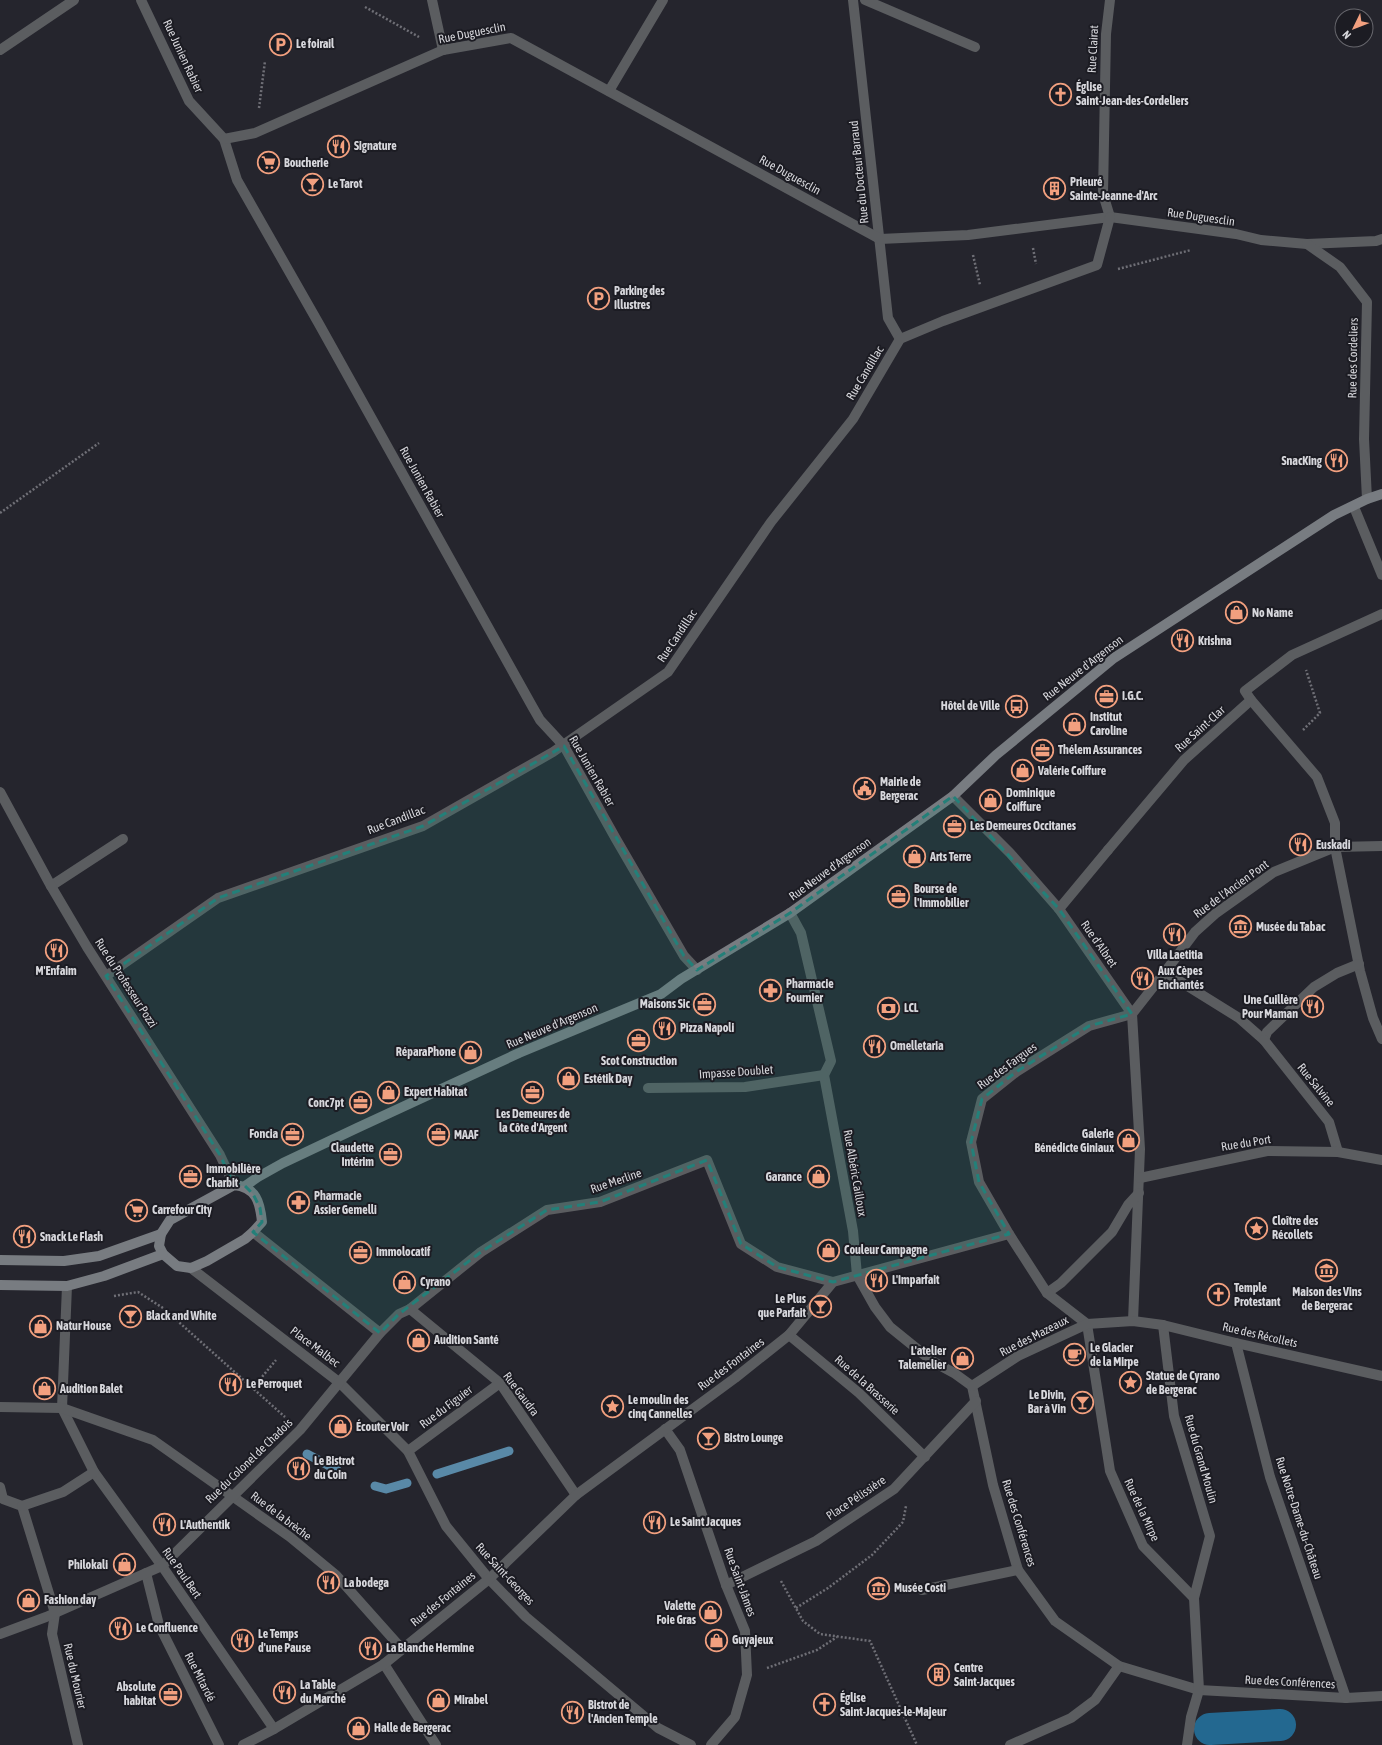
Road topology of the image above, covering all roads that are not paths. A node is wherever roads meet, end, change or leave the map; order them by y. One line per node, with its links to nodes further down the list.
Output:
1 (74, 0): 9 (street)
2 (141, 0): 12 (street, Rue Junien Rabier)
3 (432, 0): 10 (street)
4 (663, 0): 11 (street)
5 (853, 0): 14 (street, Rue du Docteur Barraud)
6 (865, 0): 8 (street)
7 (1110, 0): 13 (street, Rue Clairat)
8 (975, 47)
9 (0, 50)
10 (443, 50): 11 (street, Rue Duguesclin); 12 (street, Rue Duguesclin)
11 (609, 91): 14 (street, Rue Duguesclin)
12 (224, 139): 24 (street, Rue Junien Rabier)
13 (1110, 217): 14 (street, Rue Duguesclin); 16 (street, Rue Duguesclin); 17 (street, Rue Candillac)
14 (880, 239): 17 (street, Rue du Docteur Barraud)
15 (1382, 239): 16 (street, Rue Duguesclin)
16 (1306, 244): 19 (street, Rue des Cordeliers)
17 (900, 339): 24 (street, Rue Candillac)
18 (1382, 494): 19 (main road, Rue Neuve d'Argenson)
19 (1367, 499): 20 (main road, Rue Neuve d'Argenson)
20 (1354, 506): 21 (street); 26 (main road, Rue Neuve d'Argenson)
21 (1382, 575)
22 (1382, 614): 23 (street)
23 (1252, 700): 29 (street); 31 (street, Rue Saint-Clar)
24 (564, 746): 34 (street, Rue Junien Rabier); 36 (street, Rue Candillac)
25 (0, 792): 30 (street, Rue du Professeur Pozzi)
26 (953, 796): 31 (street, Rue d'Albret); 32 (main road, Rue Neuve d'Argenson)
27 (123, 839): 30 (street)
28 (1382, 846): 29 (street, Rue de l'Ancien Pont)
29 (1335, 847): 33 (street); 35 (street, Rue de l'Ancien Pont)
30 (51, 886): 36 (street, Rue du Professeur Pozzi)
31 (1058, 908): 37 (street, Rue d'Albret)
32 (790, 913): 34 (main road, Rue Neuve d'Argenson); 40 (street)
33 (1359, 964): 38 (street); 39 (street)
34 (697, 970): 46 (main road, Rue Neuve d'Argenson)
35 (1165, 972): 37 (street, Rue de l'Ancien Pont); 39 (street, Rue Salvine)
36 (106, 976): 45 (street, Rue du Professeur Pozzi)
37 (1132, 1014): 44 (street); 50 (street, Rue des Fargues)
38 (1382, 1039)
39 (1264, 1040): 42 (street, Rue Salvine)
40 (824, 1076): 41 (street, Impasse Doublet); 54 (street, Rue Albéric Cailloux)
41 (648, 1088)
42 (1338, 1152): 43 (street, Rue du Port); 44 (street, Rue du Port)
43 (1382, 1160)
44 (1140, 1178): 47 (street)
45 (234, 1185): 46 (main road); 49 (main road)
46 (245, 1186): 48 (main road)
47 (1139, 1193): 58 (street); 60 (street)
48 (254, 1232): 53 (main road); 63 (street)
49 (161, 1234): 51 (main road); 52 (main road)
50 (1009, 1234): 54 (street); 58 (street, Rue des Fargues)
51 (163, 1254): 53 (main road); 57 (main road)
52 (0, 1260)
53 (191, 1268): 67 (street, Place Malbec)
54 (857, 1275): 55 (street); 69 (street)
55 (833, 1282): 59 (street, Rue Merline); 64 (street, Rue des Fontaines)
56 (0, 1285): 57 (main road)
57 (67, 1286): 72 (street)
58 (1047, 1292): 61 (street, Rue des Fargues)
59 (410, 1309): 63 (street, Rue Merline); 68 (street, Rue Gaudra)
60 (1133, 1321): 61 (street, Rue des Récollets); 62 (street, Rue des Récollets)
61 (1087, 1324): 69 (street, Rue des Mazeaux); 88 (street, Rue de la Mirpe)
62 (1163, 1325): 65 (street, Rue des Récollets); 88 (street, Rue du Grand Moulin)
63 (380, 1333): 67 (street, Place Malbec)
64 (789, 1335): 73 (street, Rue des Fontaines); 75 (street, Rue de la Brasserie)
65 (1236, 1343): 66 (street, Rue des Récollets); 96 (street, Rue Notre-Dame-du-Château)
66 (1382, 1376)
67 (340, 1383): 74 (street, Rue Saint-Georges); 78 (street, Rue du Colonel de Chadois)
68 (500, 1383): 74 (street, Rue du Figuier); 79 (street, Rue Gaudra)
69 (972, 1386): 70 (street, Rue des Conférences)
70 (976, 1401): 75 (street, Place Pélissière); 83 (street, Rue des Conférences)
71 (0, 1407): 72 (street, Rue de la brèche)
72 (62, 1408): 76 (street, Rue Paul Bert); 78 (street, Rue de la brèche)
73 (665, 1429): 79 (street, Rue des Fontaines); 86 (street, Rue Saint-Jâmes)
74 (408, 1452): 85 (street, Rue Saint-Georges)
75 (925, 1457): 86 (street, Place Pélissière)
76 (94, 1472): 81 (street); 82 (street, Rue Paul Bert)
77 (0, 1487): 80 (street)
78 (232, 1495): 82 (street, Rue du Colonel de Chadois); 91 (street, Rue de la brèche)
79 (576, 1495): 85 (street, Rue des Fontaines)
80 (2, 1500): 81 (street)
81 (22, 1506): 89 (street)
82 (162, 1566): 84 (street, Rue du Colonel de Chadois); 97 (street, Rue Paul Bert)
83 (1018, 1570): 87 (street); 93 (street, Rue des Conférences)
84 (146, 1573): 89 (street, Rue du Colonel de Chadois); 99 (street, Rue Mitardé)
85 (489, 1579): 91 (street, Rue des Fontaines); 102 (street, Rue Saint-Georges)
86 (726, 1586): 103 (street, Rue Saint-Jâmes)
87 (922, 1590)
88 (1194, 1598): 94 (street)
89 (55, 1613): 90 (street, Rue du Colonel de Chadois); 98 (street, Rue du Mourier)
90 (0, 1634)
91 (402, 1649): 92 (street, Rue des Fontaines)
92 (384, 1664): 97 (street, Rue des Fontaines); 101 (street)
93 (1119, 1666): 94 (street, Rue des Conférences); 104 (street)
94 (1199, 1690): 96 (street, Rue des Conférences); 105 (street)
95 (1382, 1696): 96 (street, Rue des Conférences)
96 (1346, 1698)
97 (274, 1729): 100 (street, Rue des Fontaines)
98 (78, 1745)
99 (219, 1745)
100 (243, 1745)
101 (436, 1745)
102 (691, 1745)
103 (711, 1745)
104 (1010, 1745)
105 (1187, 1745)

